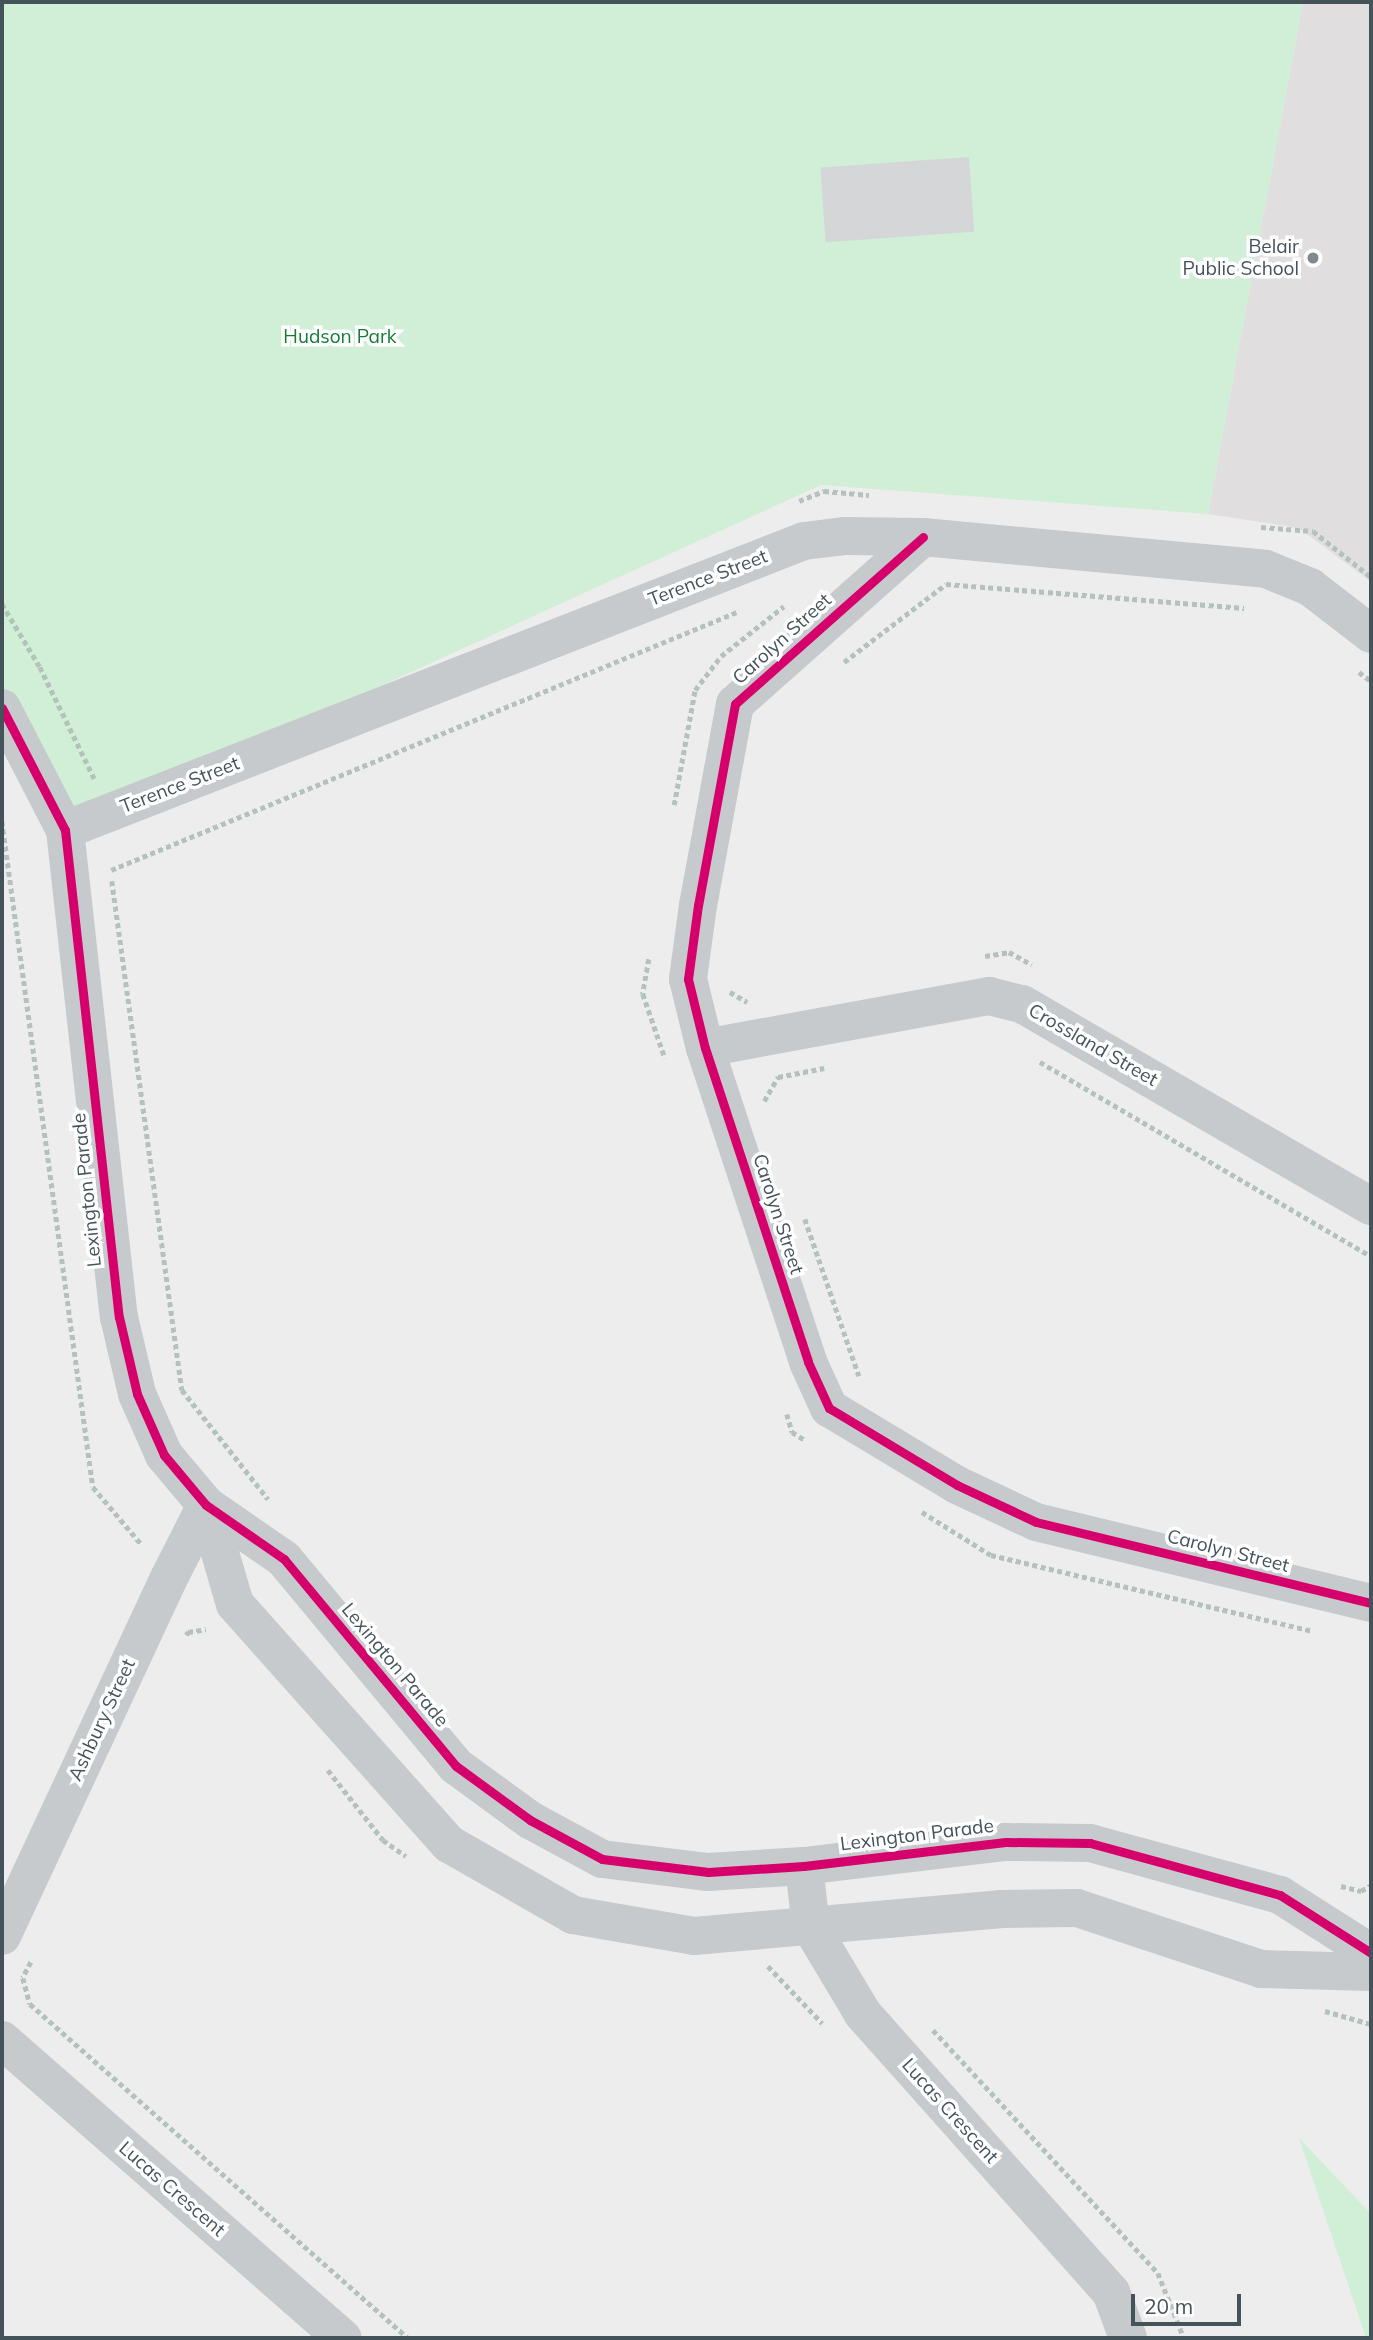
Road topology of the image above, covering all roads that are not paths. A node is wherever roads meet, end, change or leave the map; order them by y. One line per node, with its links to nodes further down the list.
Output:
1 (923, 537): 2 (street, Terence Street); 4 (street, Terence Street); 5 (street, Carolyn Street)
2 (1371, 634)
3 (2, 708): 4 (street, Lexington Parade)
4 (65, 830): 7 (street, Lexington Parade)
5 (705, 1048): 6 (street, Crossland Street); 8 (street, Carolyn Street)
6 (1371, 1206)
7 (206, 1505): 9 (street, Lexington Parade); 10 (street, Lexington Parade); 11 (street, Ashbury Street)
8 (1371, 1603)
9 (804, 1866): 10 (street, Lucas Crescent); 12 (street, Lexington Parade)
10 (811, 1927): 13 (street, Lexington Parade); 16 (street, Lucas Crescent)
11 (2, 1936)
12 (1371, 1953)
13 (1371, 1972)
14 (2, 2040): 15 (street, Lucas Crescent)
15 (343, 2338)
16 (1128, 2338)

